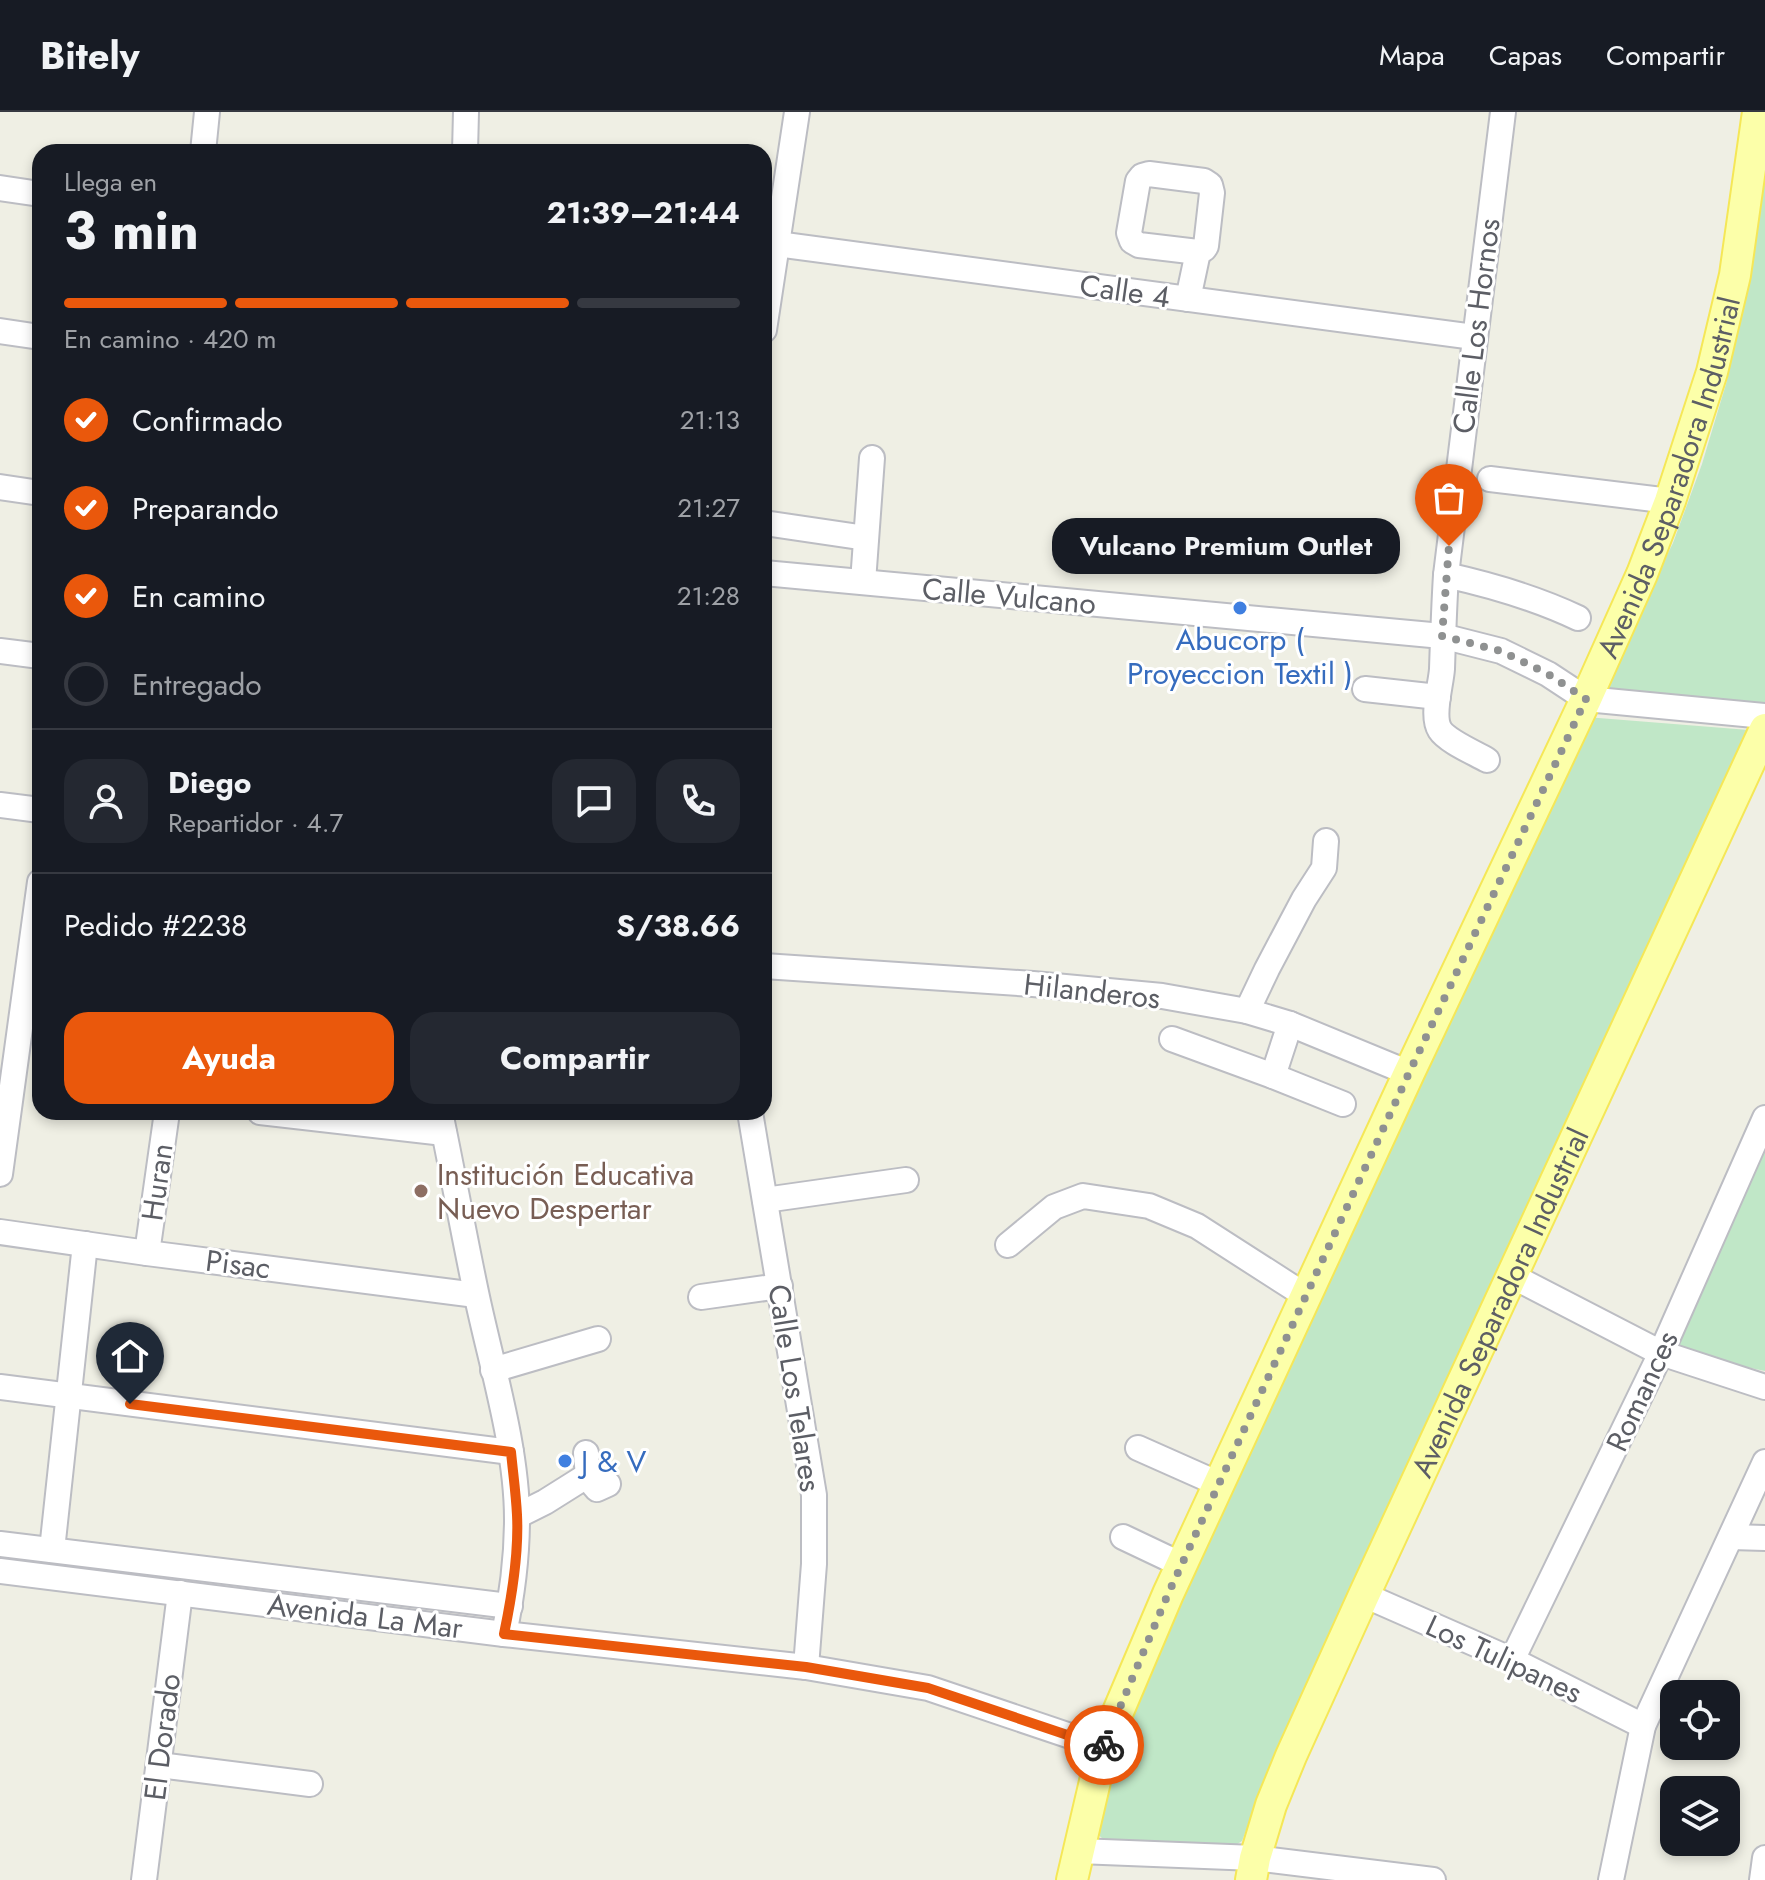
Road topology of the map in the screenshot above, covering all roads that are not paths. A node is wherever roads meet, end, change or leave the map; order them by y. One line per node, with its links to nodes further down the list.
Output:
1 (207, 112): 6 (street)
2 (466, 112): 7 (street)
3 (797, 112): 10 (street)
4 (1503, 112): 16 (street, Calle Los Hornos)
5 (1758, 112): 21 (main road, Avenida Separadora Industrial)
6 (204, 144)
7 (465, 144)
8 (0, 188): 9 (street)
9 (32, 193)
10 (777, 244): 12 (street); 13 (street, Calle 4)
11 (1198, 252): 13 (street)
12 (772, 277)
13 (1188, 299): 16 (street, Calle 4)
14 (0, 331): 15 (street)
15 (32, 336)
16 (1474, 337): 25 (street, Calle Los Hornos)
17 (872, 458): 23 (street)
18 (1490, 479): 21 (street)
19 (0, 487): 20 (street)
20 (32, 492)
21 (1670, 501): 33 (main road, Avenida Separadora Industrial)
22 (772, 524): 23 (street)
23 (866, 538): 26 (street)
24 (772, 574): 26 (street, Calle Vulcano)
25 (1446, 575): 27 (street); 28 (street, Calle Los Hornos)
26 (863, 582): 28 (street, Calle Vulcano)
27 (1578, 618)
28 (1442, 636): 32 (street, Calle Los Hornos); 33 (street, Calle Vulcano)
29 (0, 651): 30 (street)
30 (32, 655)
31 (1365, 689): 32 (street)
32 (1438, 697): 36 (street, Calle Los Hornos)
33 (1586, 699): 34 (street, Calle Vulcano); 45 (main road, Avenida Separadora Industrial)
34 (1765, 716)
35 (1765, 729): 60 (main road, Avenida Separadora Industrial)
36 (1487, 760)
37 (0, 805): 38 (street)
38 (32, 809)
39 (1326, 841): 42 (street)
40 (32, 940): 53 (street)
41 (772, 967): 42 (street, Hilanderos)
42 (1247, 1011): 43 (street, Hilanderos)
43 (1290, 1024): 45 (street, Hilanderos); 46 (street)
44 (1172, 1039): 46 (street)
45 (1409, 1073): 63 (main road, Avenida Separadora Industrial)
46 (1273, 1076): 47 (street)
47 (1343, 1104)
48 (1765, 1118): 66 (street, Romances)
49 (166, 1120): 59 (street, Huran)
50 (406, 1120): 52 (street)
51 (751, 1120): 55 (street, Calle Los Telares)
52 (442, 1122): 62 (street)
53 (0, 1174)
54 (906, 1180): 55 (street)
55 (765, 1200): 61 (street, Calle Los Telares)
56 (0, 1232): 57 (street, Pisac)
57 (85, 1244): 59 (street, Pisac); 70 (street)
58 (1008, 1245): 63 (street)
59 (147, 1253): 62 (street, Pisac)
60 (1512, 1276): 66 (street); 85 (main road, Avenida Separadora Industrial)
61 (780, 1286): 64 (street); 89 (street, Calle Los Telares)
62 (476, 1295): 67 (street)
63 (1306, 1296): 75 (main road, Avenida Separadora Industrial)
64 (701, 1297)
65 (598, 1339): 67 (street)
66 (1661, 1353): 69 (street); 88 (street, Romances)
67 (493, 1370): 72 (street)
68 (0, 1387): 70 (street)
69 (1765, 1387)
70 (68, 1396): 72 (street); 81 (street)
71 (1138, 1448): 75 (street)
72 (511, 1452): 76 (street)
73 (1765, 1462): 78 (street)
74 (594, 1471): 76 (street)
75 (1219, 1484): 82 (main road, Avenida Separadora Industrial)
76 (517, 1516): 86 (street)
77 (1123, 1537): 82 (street)
78 (1731, 1537): 79 (street); 90 (street)
79 (1765, 1538)
80 (0, 1544): 81 (street, Avenida La Mar)
81 (52, 1550): 86 (street, Avenida La Mar)
82 (1182, 1565): 91 (main road, Avenida Separadora Industrial)
83 (0, 1571): 84 (street, Avenida La Mar)
84 (180, 1593): 87 (street, Avenida La Mar); 92 (street, El Dorado)
85 (1364, 1595): 88 (street, Los Tulipanes); 96 (main road, Avenida Separadora Industrial)
86 (510, 1606): 87 (street)
87 (504, 1634): 89 (street, Avenida La Mar)
88 (1512, 1660): 90 (street, Los Tulipanes)
89 (806, 1667): 91 (street, Avenida La Mar)
90 (1643, 1726): 99 (street)
91 (1103, 1747): 95 (main road, Avenida Separadora Industrial)
92 (159, 1765): 93 (street); 97 (street, El Dorado)
93 (310, 1784)
94 (1765, 1858): 100 (street)
95 (1075, 1865): 96 (street)
96 (1253, 1869): 98 (street)
97 (144, 1880)
98 (1433, 1880)
99 (1611, 1880)
100 (1762, 1880)

